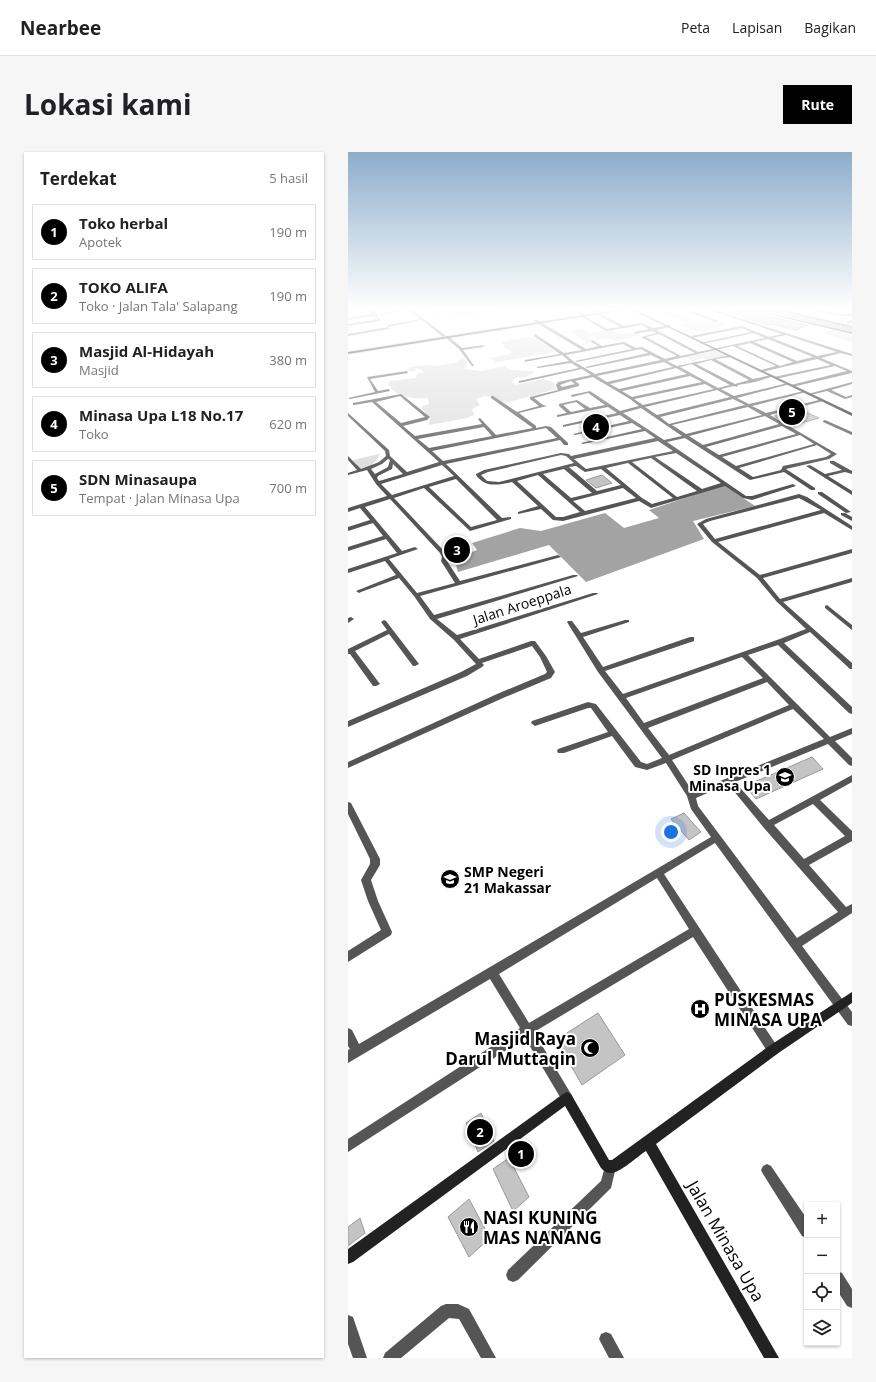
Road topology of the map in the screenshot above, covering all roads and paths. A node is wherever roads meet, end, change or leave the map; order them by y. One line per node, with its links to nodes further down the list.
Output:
1 (548, 365): 14 (street)
2 (581, 365): 16 (street)
3 (598, 365): 16 (street)
4 (638, 365): 21 (street)
5 (673, 365): 17 (street)
6 (689, 365): 17 (street)
7 (696, 365): 32 (street)
8 (722, 365): 25 (street)
9 (750, 365): 18 (street)
10 (776, 365): 15 (street)
11 (788, 365): 15 (street)
12 (833, 365): 23 (street)
13 (834, 365): 20 (street)
14 (538, 367)
15 (780, 367): 18 (street)
16 (585, 368): 21 (street); 26 (street)
17 (677, 368): 22 (street); 27 (street)
18 (762, 371): 23 (street)
19 (407, 372): 39 (street)
20 (851, 372): 31 (street)
21 (594, 374): 24 (street); 27 (street)
22 (690, 375): 28 (street); 36 (street)
23 (774, 377): 25 (street); 31 (street)
24 (572, 380): 30 (street); 34 (street)
25 (754, 381): 32 (street)
26 (520, 382)
27 (608, 383): 36 (street)
28 (704, 383): 37 (street); 47 (street)
29 (852, 383): 38 (street)
30 (578, 385): 33 (street); 34 (street)
31 (790, 385): 40 (street); 46 (street)
32 (736, 386): 37 (street)
33 (582, 388)
34 (561, 389): 41 (street); 66 (street)
35 (389, 390): 39 (street)
36 (619, 390): 47 (street)
37 (719, 390): 46 (street); 61 (street)
38 (828, 390): 42 (street); 48 (street)
39 (376, 392): 45 (street)
40 (804, 392): 42 (street); 60 (street)
41 (568, 394)
42 (810, 394): 49 (street)
43 (492, 396): 66 (street)
44 (852, 396): 48 (street)
45 (349, 397): 56 (street)
46 (733, 397): 60 (street); 70 (street)
47 (631, 398): 61 (street)
48 (846, 398): 53 (street)
49 (822, 400): 67 (street); 68 (street)
50 (373, 401): 56 (street); 75 (street); 75 (street)
51 (577, 401): 52 (street); 57 (street); 63 (street)
52 (601, 401): 54 (street); 59 (street)
53 (852, 401)
54 (595, 402)
55 (588, 403): 57 (street)
56 (354, 404): 58 (street)
57 (582, 404): 62 (street)
58 (348, 405)
59 (609, 406): 62 (street); 64 (street)
60 (748, 406): 67 (street); 77 (street)
61 (642, 407): 64 (street); 70 (street)
62 (589, 409): 63 (street)
63 (570, 413): 69 (street)
64 (621, 413): 72 (street); 78 (street)
65 (348, 414): 98 (street)
66 (516, 414): 79 (street)
67 (766, 415): 74 (street); 84 (street)
68 (852, 415)
69 (559, 416)
70 (656, 417): 77 (street)
71 (480, 419): 76 (street)
72 (633, 421): 80 (street); 81 (street)
73 (824, 421): 83 (street)
74 (783, 424): 82 (street); 92 (street)
75 (400, 425): 86 (street)
76 (485, 425): 85 (street); 86 (street)
77 (669, 425): 84 (street)
78 (565, 426)
79 (534, 427)
80 (645, 430): 88 (street); 90 (street)
81 (575, 434)
82 (800, 434): 91 (street); 97 (street)
83 (852, 434)
84 (685, 436): 88 (street); 92 (street)
85 (495, 437): 87 (street); 93 (street)
86 (414, 438): 93 (street)
87 (560, 438): 89 (street); 102 (street)
88 (661, 441): 94 (street); 99 (street)
89 (566, 444)
90 (583, 444)
91 (817, 444): 107 (street); 109 (street)
92 (702, 447): 97 (street)
93 (428, 450): 102 (street)
94 (677, 451): 96 (street); 122 (street)
95 (348, 457): 111 (street)
96 (652, 457): 100 (street); 127 (street)
97 (718, 457): 107 (street)
98 (390, 458): 108 (street); 116 (street); 120 (street)
99 (571, 458): 103 (street); 121 (street)
100 (628, 462): 106 (street); 132 (street)
101 (832, 462): 110 (street)
102 (442, 463): 116 (street); 119 (street)
103 (577, 464): 105 (street); 112 (street)
104 (808, 466): 118 (street)
105 (565, 467): 113 (street); 117 (street)
106 (602, 467): 112 (street); 123 (street)
107 (735, 468): 109 (street)
108 (369, 469): 111 (street); 120 (street)
109 (785, 470): 126 (street)
110 (844, 470): 114 (street); 118 (street)
111 (360, 471): 115 (street)
112 (585, 471): 117 (street)
113 (539, 473): 121 (street); 134 (street)
114 (852, 473)
115 (348, 474)
116 (406, 474): 120 (street)
117 (574, 474): 128 (street)
118 (824, 476): 130 (street)
119 (456, 477): 125 (street); 145 (street)
120 (377, 480): 131 (street)
121 (513, 480): 136 (street)
122 (725, 484): 124 (street); 127 (street)
123 (624, 486): 128 (street); 133 (street)
124 (793, 486)
125 (426, 487): 131 (street); 145 (street)
126 (812, 488)
127 (701, 491): 132 (street)
128 (596, 493): 134 (street)
129 (820, 493): 139 (street)
130 (852, 493)
131 (392, 498): 135 (street); 162 (street)
132 (676, 498): 133 (street)
133 (640, 499): 141 (street)
134 (570, 500): 141 (street)
135 (362, 506): 137 (street); 146 (street)
136 (541, 507): 140 (street); 141 (street)
137 (348, 510)
138 (825, 511): 142 (street); 150 (street); 150 (street)
139 (848, 512): 142 (street); 144 (street)
140 (520, 513)
141 (584, 513)
142 (833, 516): 147 (street)
143 (509, 518): 145 (street)
144 (852, 519)
145 (501, 520)
146 (374, 521): 148 (street); 149 (street)
147 (852, 528)
148 (348, 529)
149 (387, 537): 151 (street); 154 (street)
150 (714, 541): 160 (street)
151 (348, 549)
152 (415, 549): 154 (street)
153 (852, 551): 160 (street)
154 (401, 554): 156 (street)
155 (558, 557): 162 (street)
156 (386, 559): 157 (street); 158 (street)
157 (348, 571)
158 (400, 576): 163 (street); 165 (street)
159 (574, 576): 168 (street)
160 (759, 577): 166 (street)
161 (852, 580): 166 (street)
162 (459, 584): 165 (street)
163 (359, 592)
164 (595, 594): 176 (street, Jalan Aroeppala)
165 (416, 595): 168 (street)
166 (779, 602): 173 (street)
167 (827, 607): 172 (street)
168 (432, 618): 176 (street)
169 (627, 621): 175 (street)
170 (384, 622): 174 (street)
171 (570, 622): 175 (street)
172 (852, 628)
173 (809, 630): 178 (street); 183 (street)
174 (390, 631): 179 (street); 182 (street)
175 (579, 636): 184 (street)
176 (456, 638): 181 (street)
177 (692, 639): 184 (street)
178 (779, 642): 180 (street); 189 (street)
179 (350, 651): 186 (street)
180 (743, 654): 185 (street); 187 (street)
181 (479, 663): 191 (street); 199 (street)
182 (415, 664)
183 (852, 667)
184 (601, 670): 187 (street)
185 (769, 679): 188 (street); 192 (street)
186 (376, 684)
187 (622, 697): 192 (street)
188 (795, 705): 195 (street); 197 (street)
189 (852, 711)
190 (535, 723): 194 (street)
191 (348, 724)
192 (644, 726): 197 (street)
193 (852, 731): 195 (street)
194 (613, 733): 196 (street); 197 (street)
195 (829, 740): 198 (street); 201 (street)
196 (561, 751)
197 (668, 759): 202 (street)
198 (852, 763)
199 (348, 765)
200 (852, 778): 203 (street)
201 (730, 781): 202 (street); 205 (street)
202 (691, 796): 207 (street)
203 (814, 799): 205 (street); 206 (street)
204 (348, 805): 213 (street)
205 (767, 825): 208 (street)
206 (852, 837): 208 (street)
207 (716, 838): 209 (street); 212 (street)
208 (802, 865): 210 (street)
209 (658, 872): 211 (street); 214 (street)
210 (848, 910): 212 (street)
211 (694, 931): 218 (street); 220 (street)
212 (796, 944): 216 (street)
213 (348, 957)
214 (492, 972): 218 (street); 221 (street)
215 (852, 996): 216 (street)
216 (840, 1005): 217 (street); 220 (street)
217 (852, 1021)
218 (527, 1030): 222 (street); 224 (street)
219 (348, 1034): 221 (street)
220 (773, 1050): 223 (street)
221 (352, 1055)
222 (567, 1098): 225 (street); 228 (street)
223 (648, 1142): 225 (street); 238 (street, Jalan Minasa Upa)
224 (348, 1146)
225 (610, 1167): 229 (street)
226 (767, 1170): 227 (street)
227 (804, 1226)
228 (348, 1257)
229 (514, 1275)
230 (840, 1283): 231 (street)
231 (852, 1301)
232 (348, 1322): 234 (street)
233 (606, 1339): 237 (street)
234 (360, 1358)
235 (390, 1358): 236 (street)
236 (489, 1358)
237 (617, 1358)
238 (772, 1358)

